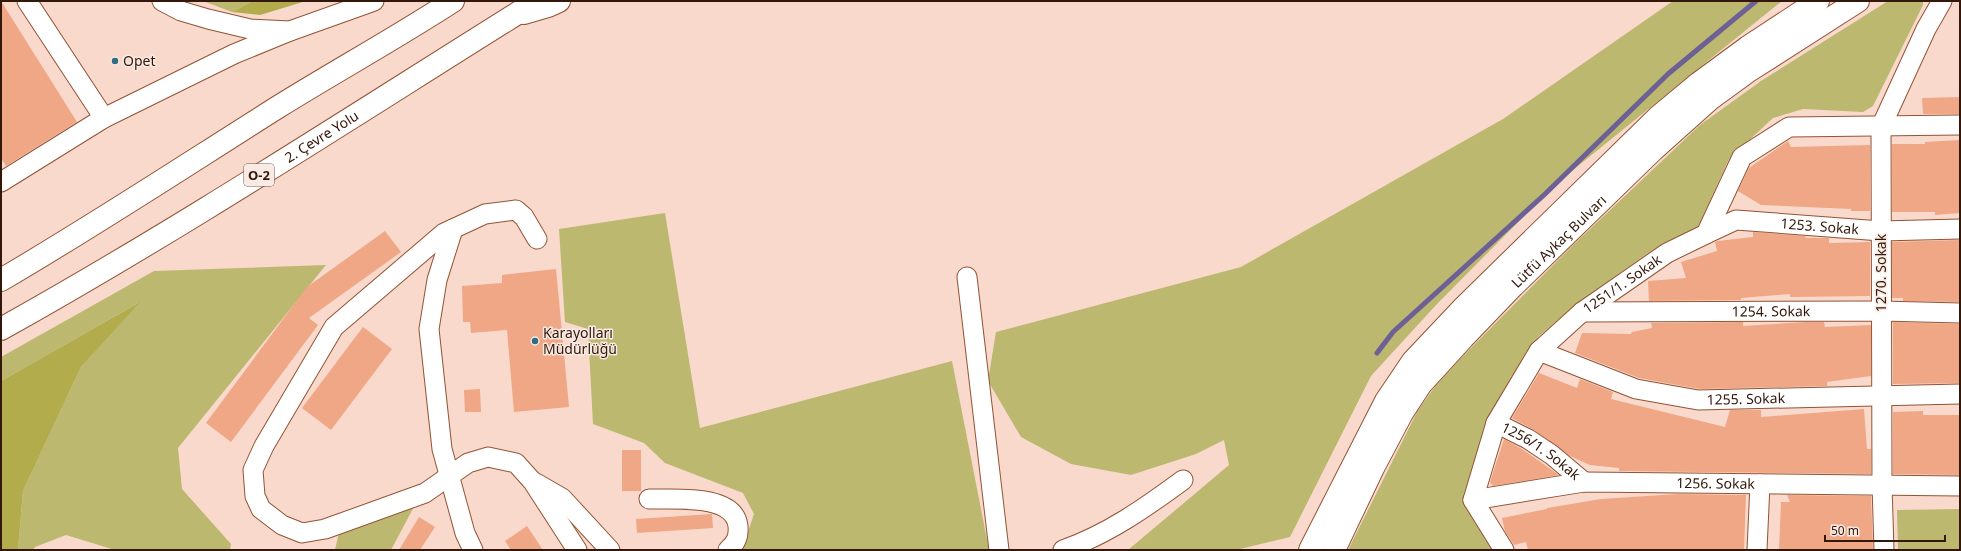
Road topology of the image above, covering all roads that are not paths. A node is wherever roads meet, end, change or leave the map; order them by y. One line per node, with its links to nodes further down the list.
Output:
1 (26, 1): 12 (street)
2 (162, 1): 11 (street)
3 (374, 1): 11 (street)
4 (453, 1): 22 (main road)
5 (537, 1): 10 (main road, 2. Çevre Yolu / O-2)
6 (559, 1): 10 (main road)
7 (1818, 1): 46 (main road, Lütfü Aykaç Bulvarı)
8 (1858, 1): 47 (main road, Lütfü Aykaç Bulvarı)
9 (1939, 3): 14 (street, 1270. Sokak)
10 (513, 16): 26 (main road, 2. Çevre Yolu / O-2)
11 (290, 31): 12 (street)
12 (104, 118): 15 (street)
13 (1960, 125): 14 (street)
14 (1881, 127): 18 (street, 1270. Sokak); 19 (street)
15 (1, 182)
16 (453, 229): 20 (street); 31 (street); 31 (street)
17 (1960, 229): 18 (street, 1253. Sokak)
18 (1881, 231): 19 (street, 1253. Sokak); 23 (street, 1270. Sokak)
19 (1706, 234): 24 (street, 1251/1. Sokak)
20 (537, 239)
21 (967, 277): 44 (street)
22 (1, 280)
23 (1881, 311): 24 (street, 1254. Sokak); 25 (street, 1254. Sokak); 29 (street, 1270. Sokak)
24 (1582, 312): 27 (street, 1251/1. Sokak)
25 (1960, 313)
26 (1, 329)
27 (1539, 351): 29 (street, 1255. Sokak); 30 (street, 1251/1. Sokak)
28 (1960, 394): 29 (street, 1255. Sokak)
29 (1882, 396): 36 (street, 1270. Sokak)
30 (1496, 423): 34 (street, 1256/1. Sokak); 39 (street, 1251/1. Sokak)
31 (448, 476): 33 (street); 40 (street)
32 (1184, 480): 45 (street)
33 (534, 482): 41 (street); 42 (street)
34 (1584, 482): 35 (street, 1256. Sokak); 39 (street, 1256. Sokak)
35 (1760, 484): 36 (street, 1256. Sokak); 49 (street)
36 (1882, 485): 37 (street, 1256. Sokak); 50 (street, 1270. Sokak)
37 (1960, 486)
38 (649, 499): 43 (street)
39 (1472, 500): 48 (street)
40 (473, 550)
41 (577, 550)
42 (610, 550)
43 (728, 550)
44 (1000, 550)
45 (1063, 550)
46 (1310, 550)
47 (1334, 550)
48 (1504, 550)
49 (1757, 550)
50 (1884, 550)

